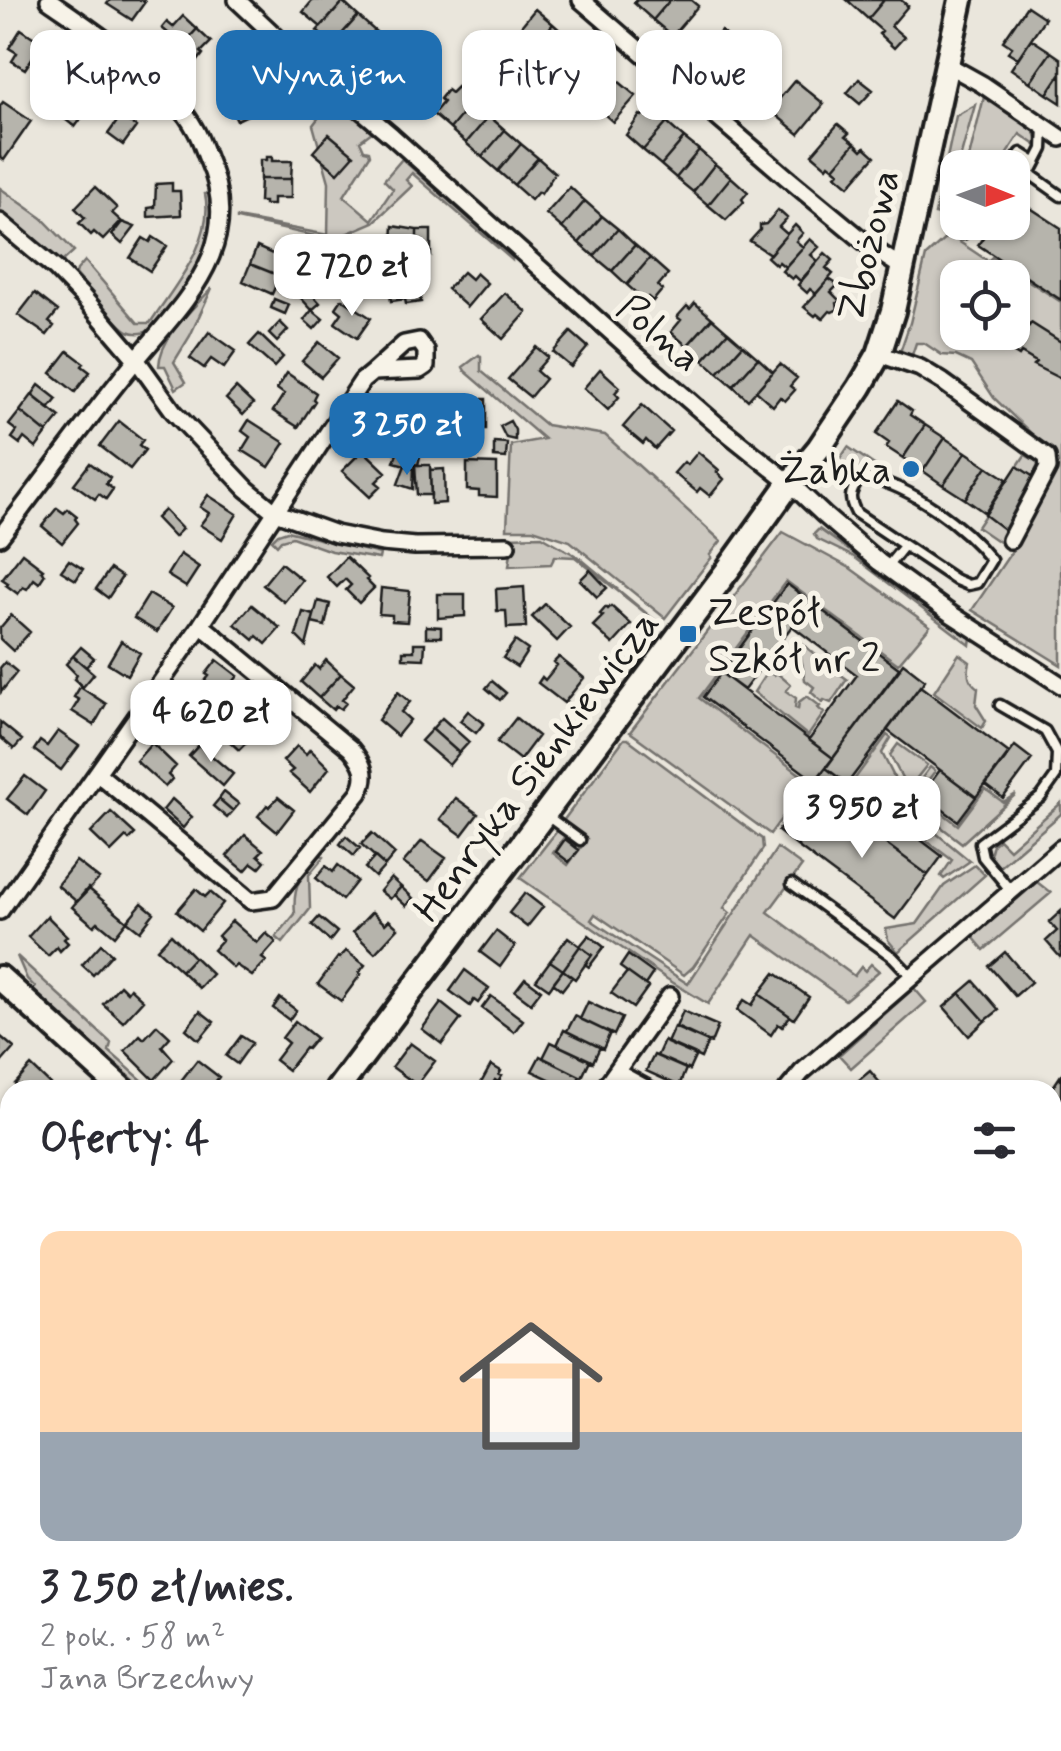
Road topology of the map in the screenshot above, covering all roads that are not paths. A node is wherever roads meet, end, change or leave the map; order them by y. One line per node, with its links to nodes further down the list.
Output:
1 (48, 0): 14 (street)
2 (237, 0): 16 (street, Polna)
3 (581, 0): 12 (street)
4 (961, 0): 5 (street, Zbożowa)
5 (946, 64): 6 (street); 12 (street, Zbożowa)
6 (1044, 126): 7 (street); 9 (lane)
7 (1061, 138)
8 (1030, 159): 9 (lane)
9 (1035, 162): 10 (lane)
10 (1061, 196)
11 (0, 222): 14 (street)
12 (903, 268): 13 (street, Zbożowa)
13 (879, 354): 16 (street, Zbożowa); 19 (street)
14 (136, 359): 17 (street); 18 (street)
15 (373, 372): 17 (street)
16 (790, 483): 22 (street, Polna); 27 (street, Henryka Sienkiewicza)
17 (276, 512): 20 (street); 23 (street)
18 (0, 538)
19 (1010, 540)
20 (507, 544)
21 (904, 546): 21 (lane); 22 (lane)
22 (887, 567): 24 (street, Polna)
23 (201, 625): 26 (street); 26 (street)
24 (1061, 685)
25 (1000, 705): 31 (lane)
26 (97, 773): 32 (street)
27 (545, 815): 28 (lane); 38 (street, Henryka Sienkiewicza)
28 (580, 840)
29 (1061, 848): 31 (street)
30 (792, 884): 33 (lane)
31 (1011, 891): 33 (street)
32 (0, 911)
33 (912, 977): 41 (street)
34 (0, 978): 37 (street)
35 (670, 996): 36 (street)
36 (616, 1072): 39 (street); 40 (street)
37 (112, 1080)
38 (345, 1080)
39 (610, 1080)
40 (631, 1080)
41 (795, 1080)

